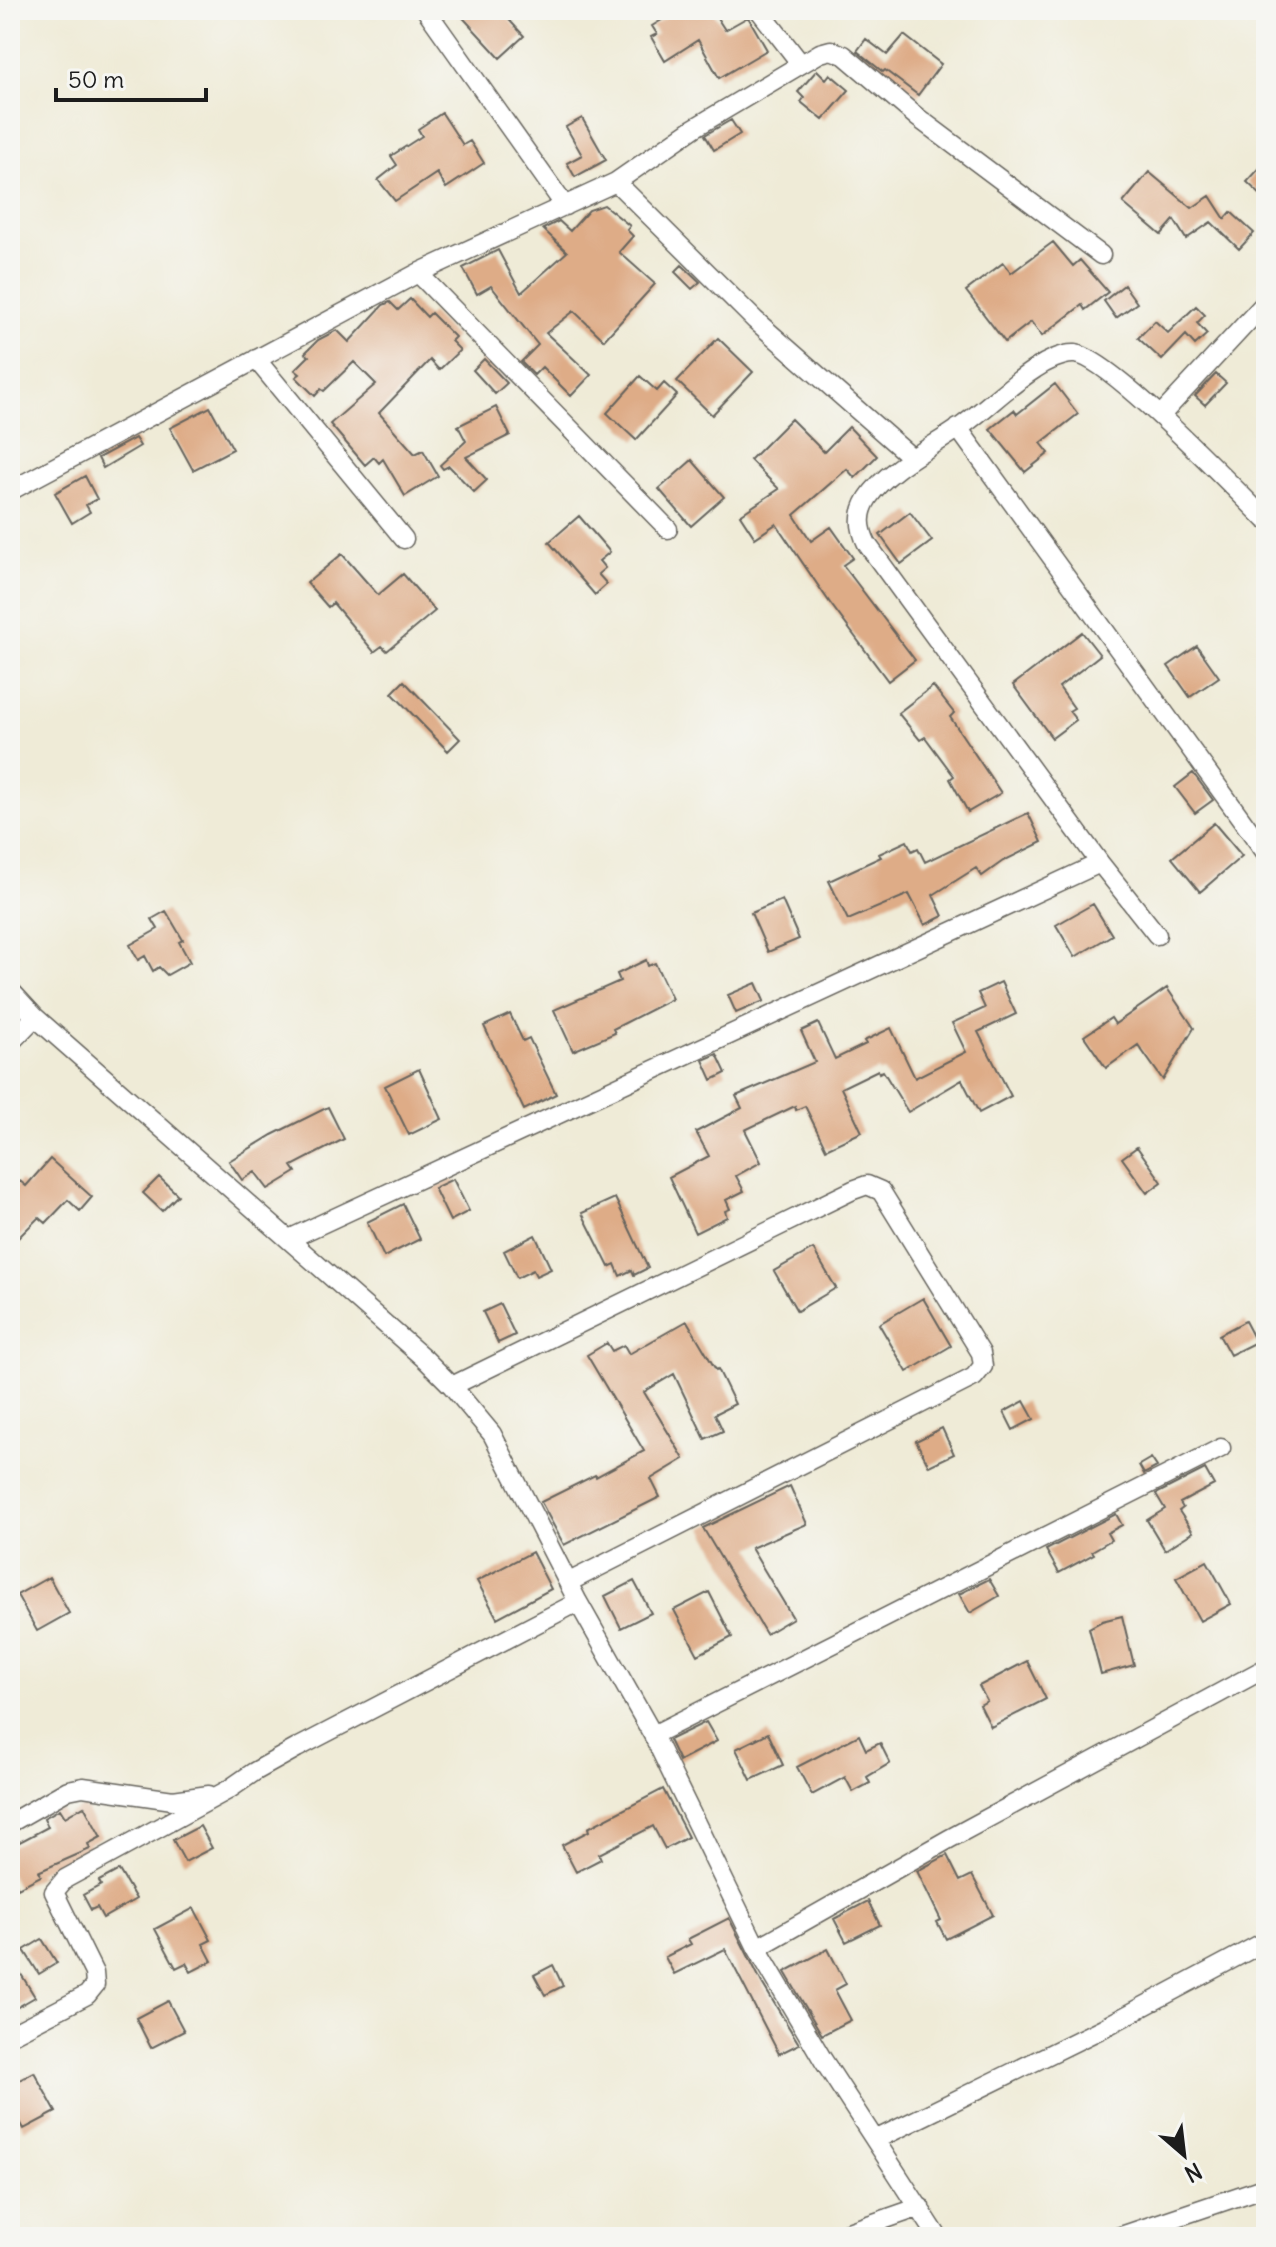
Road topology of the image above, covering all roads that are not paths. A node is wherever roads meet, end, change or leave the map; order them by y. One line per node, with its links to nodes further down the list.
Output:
1 (426, 10): 5 (street)
2 (759, 10): 3 (street)
3 (801, 64): 4 (street); 6 (street)
4 (616, 182): 5 (street); 12 (street)
5 (565, 206): 7 (street)
6 (1101, 255)
7 (418, 273): 9 (street); 15 (street)
8 (1266, 302): 10 (street)
9 (256, 359): 13 (street); 16 (street)
10 (1160, 416): 11 (street); 14 (street)
11 (958, 428): 12 (street); 17 (street)
12 (911, 457): 18 (street)
13 (10, 491)
14 (1266, 520)
15 (668, 529)
16 (404, 539)
17 (1266, 853)
18 (1100, 863): 19 (street); 23 (street)
19 (1157, 935)
20 (10, 990): 21 (street)
21 (35, 1017): 22 (street); 23 (street)
22 (10, 1043)
23 (289, 1239): 24 (street)
24 (452, 1386): 26 (street); 26 (street)
25 (1221, 1448): 29 (street)
26 (569, 1582): 27 (street)
27 (578, 1602): 29 (street); 30 (street)
28 (1266, 1668): 33 (street)
29 (653, 1735): 33 (street)
30 (228, 1790): 31 (street); 34 (street)
31 (10, 1823)
32 (1266, 1941): 35 (street)
33 (757, 1948): 35 (street)
34 (10, 2035)
35 (875, 2140): 37 (street)
36 (1266, 2187): 40 (street)
37 (920, 2207): 38 (street); 39 (street)
38 (834, 2237)
39 (938, 2237)
40 (1118, 2237)

